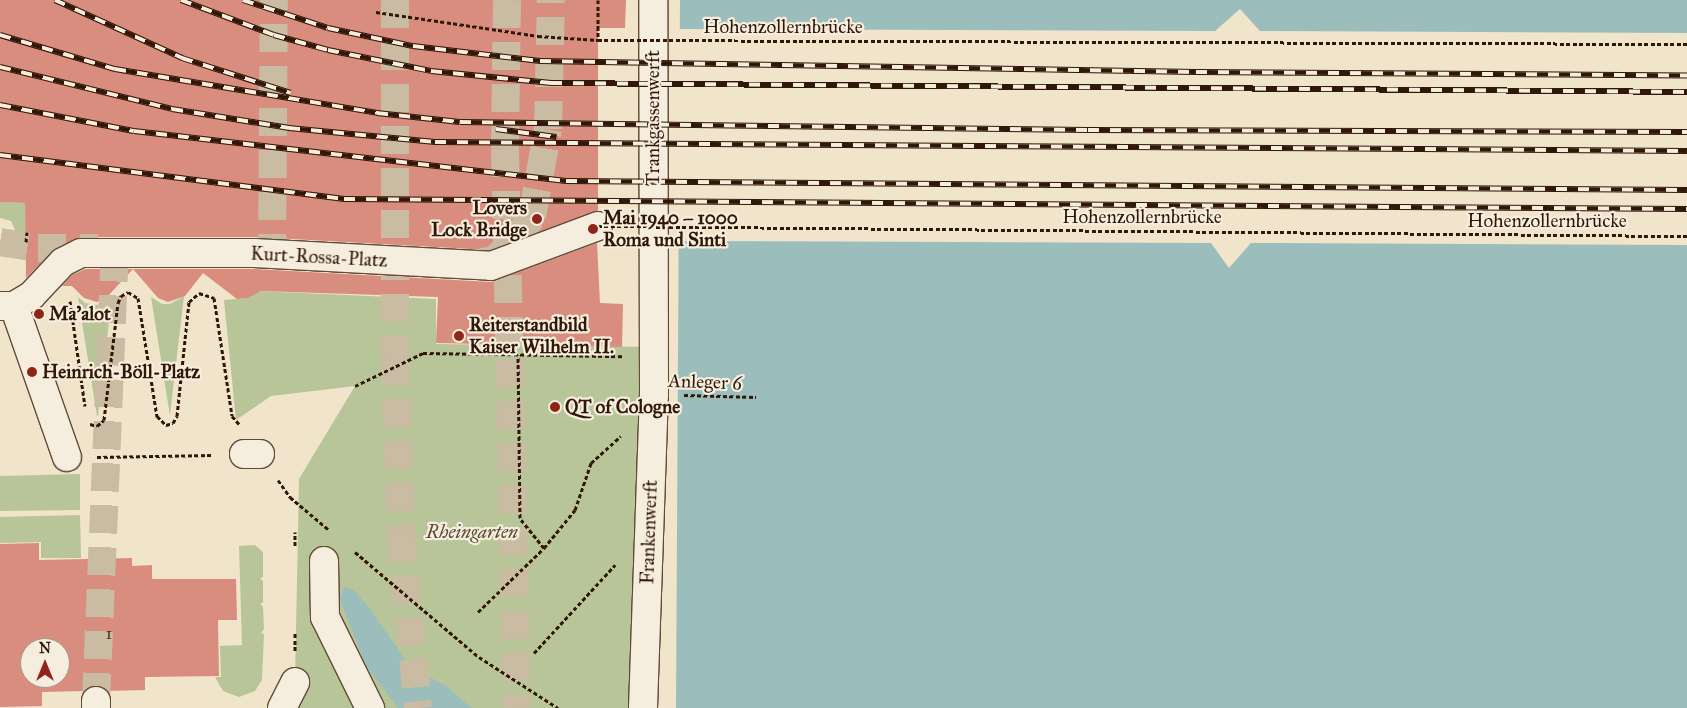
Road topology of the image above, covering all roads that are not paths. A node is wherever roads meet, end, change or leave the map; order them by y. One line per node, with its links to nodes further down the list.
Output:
1 (653, 0): 4 (street, Trankgassenwerft)
2 (598, 226): 3 (street, Kurt-Rossa-Platz)
3 (7, 306): 5 (street)
4 (654, 356): 10 (street, Frankenwerft)
5 (67, 457)
6 (324, 561): 9 (street)
7 (295, 682): 8 (street)
8 (282, 708)
9 (370, 708)
10 (643, 708)

